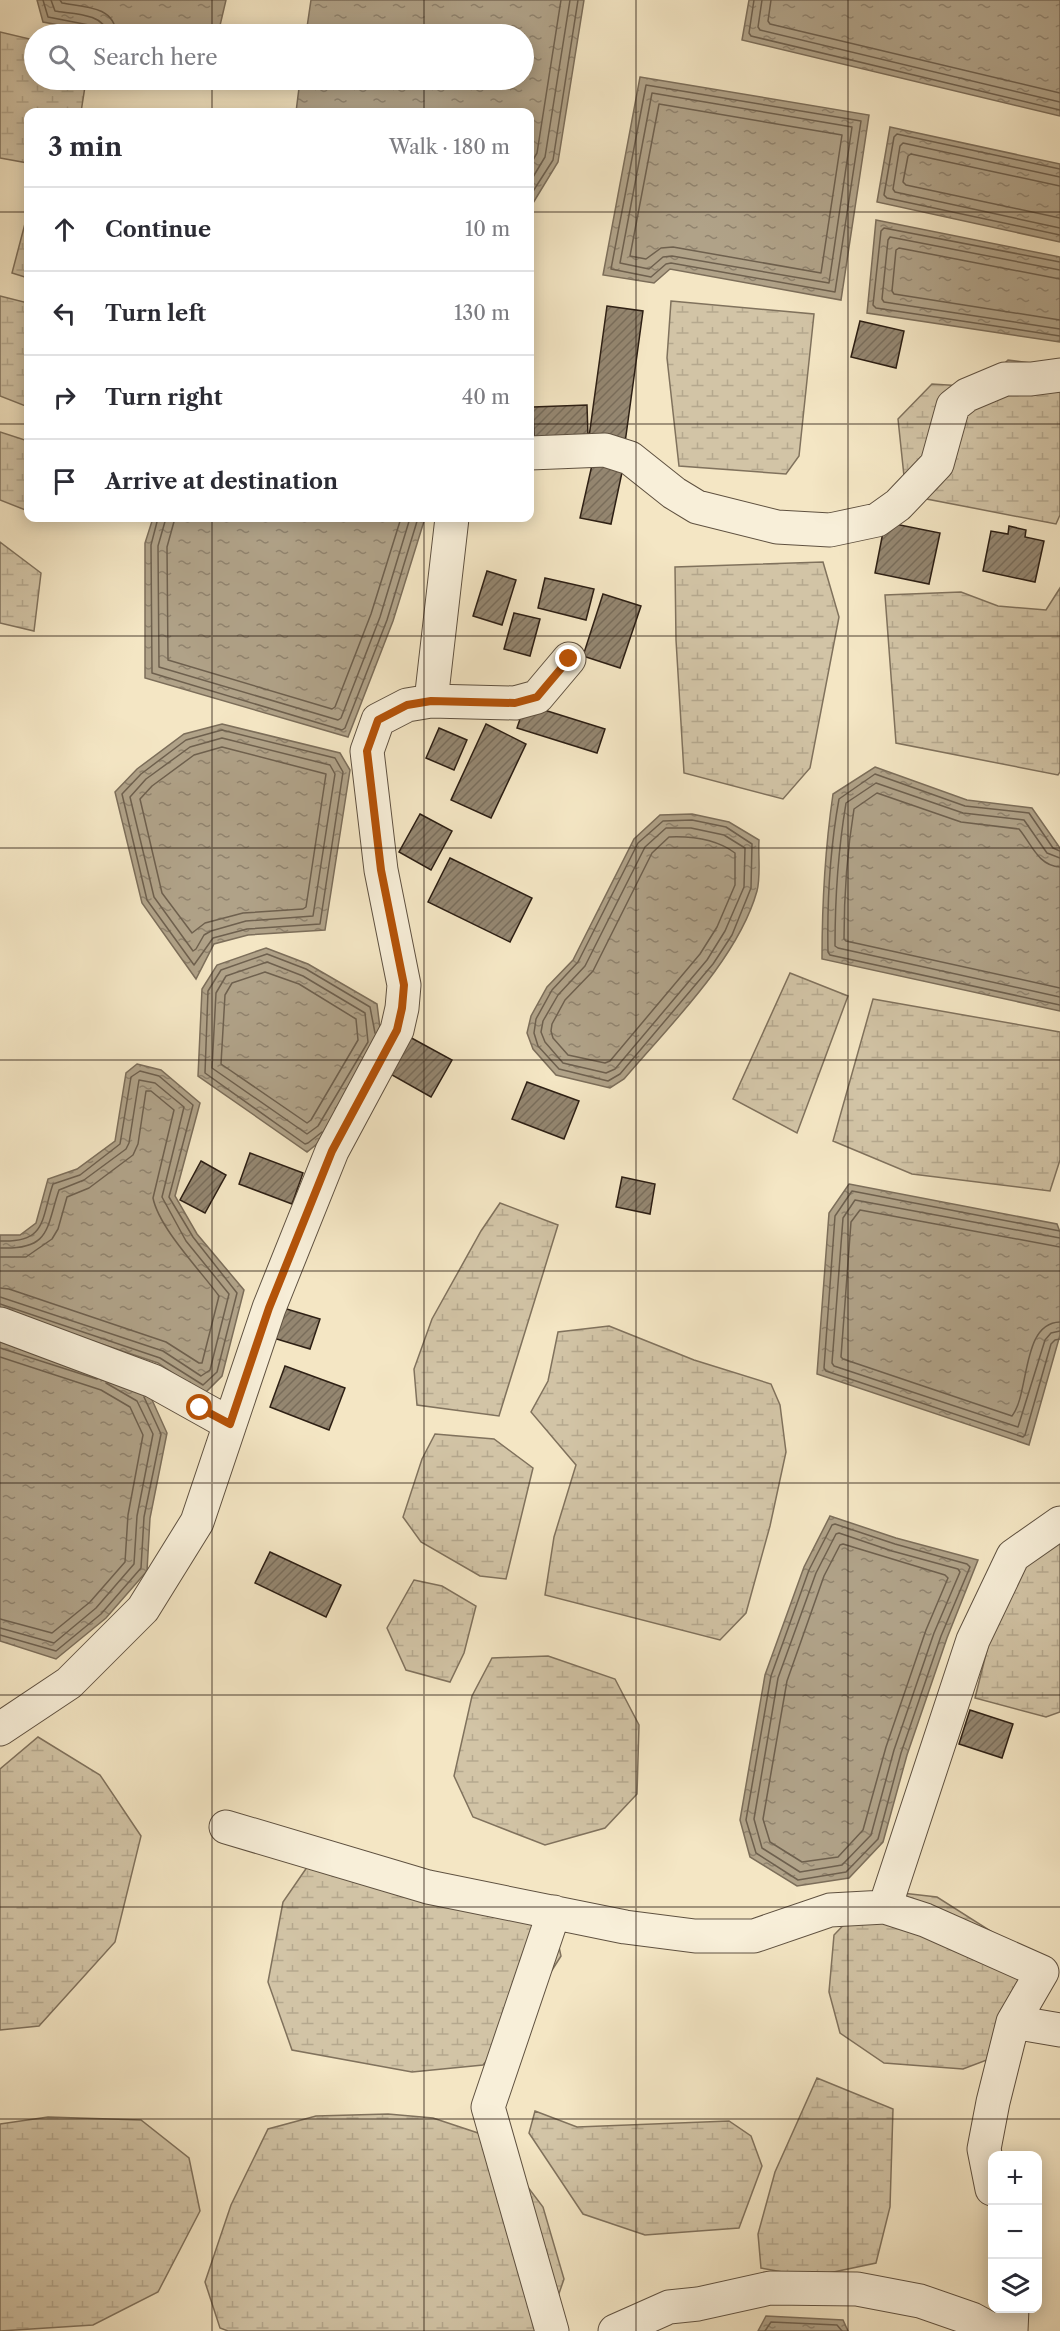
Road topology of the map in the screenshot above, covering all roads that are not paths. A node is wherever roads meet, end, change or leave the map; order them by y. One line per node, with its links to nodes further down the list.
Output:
1 (1060, 375): 2 (street)
2 (534, 453)
3 (452, 522): 5 (street)
4 (569, 659): 5 (street)
5 (431, 701): 7 (street)
6 (0, 1324): 7 (street)
7 (230, 1424): 9 (street)
8 (1060, 1523): 11 (street)
9 (0, 1729)
10 (226, 1827): 12 (street)
11 (885, 1907): 12 (street); 13 (street)
12 (554, 1912): 17 (street)
13 (1013, 2022): 14 (street); 15 (street)
14 (1060, 2030)
15 (988, 2166)
16 (1012, 2313): 20 (street)
17 (552, 2331)
18 (615, 2331): 19 (street)
19 (994, 2331)
20 (1011, 2331)

